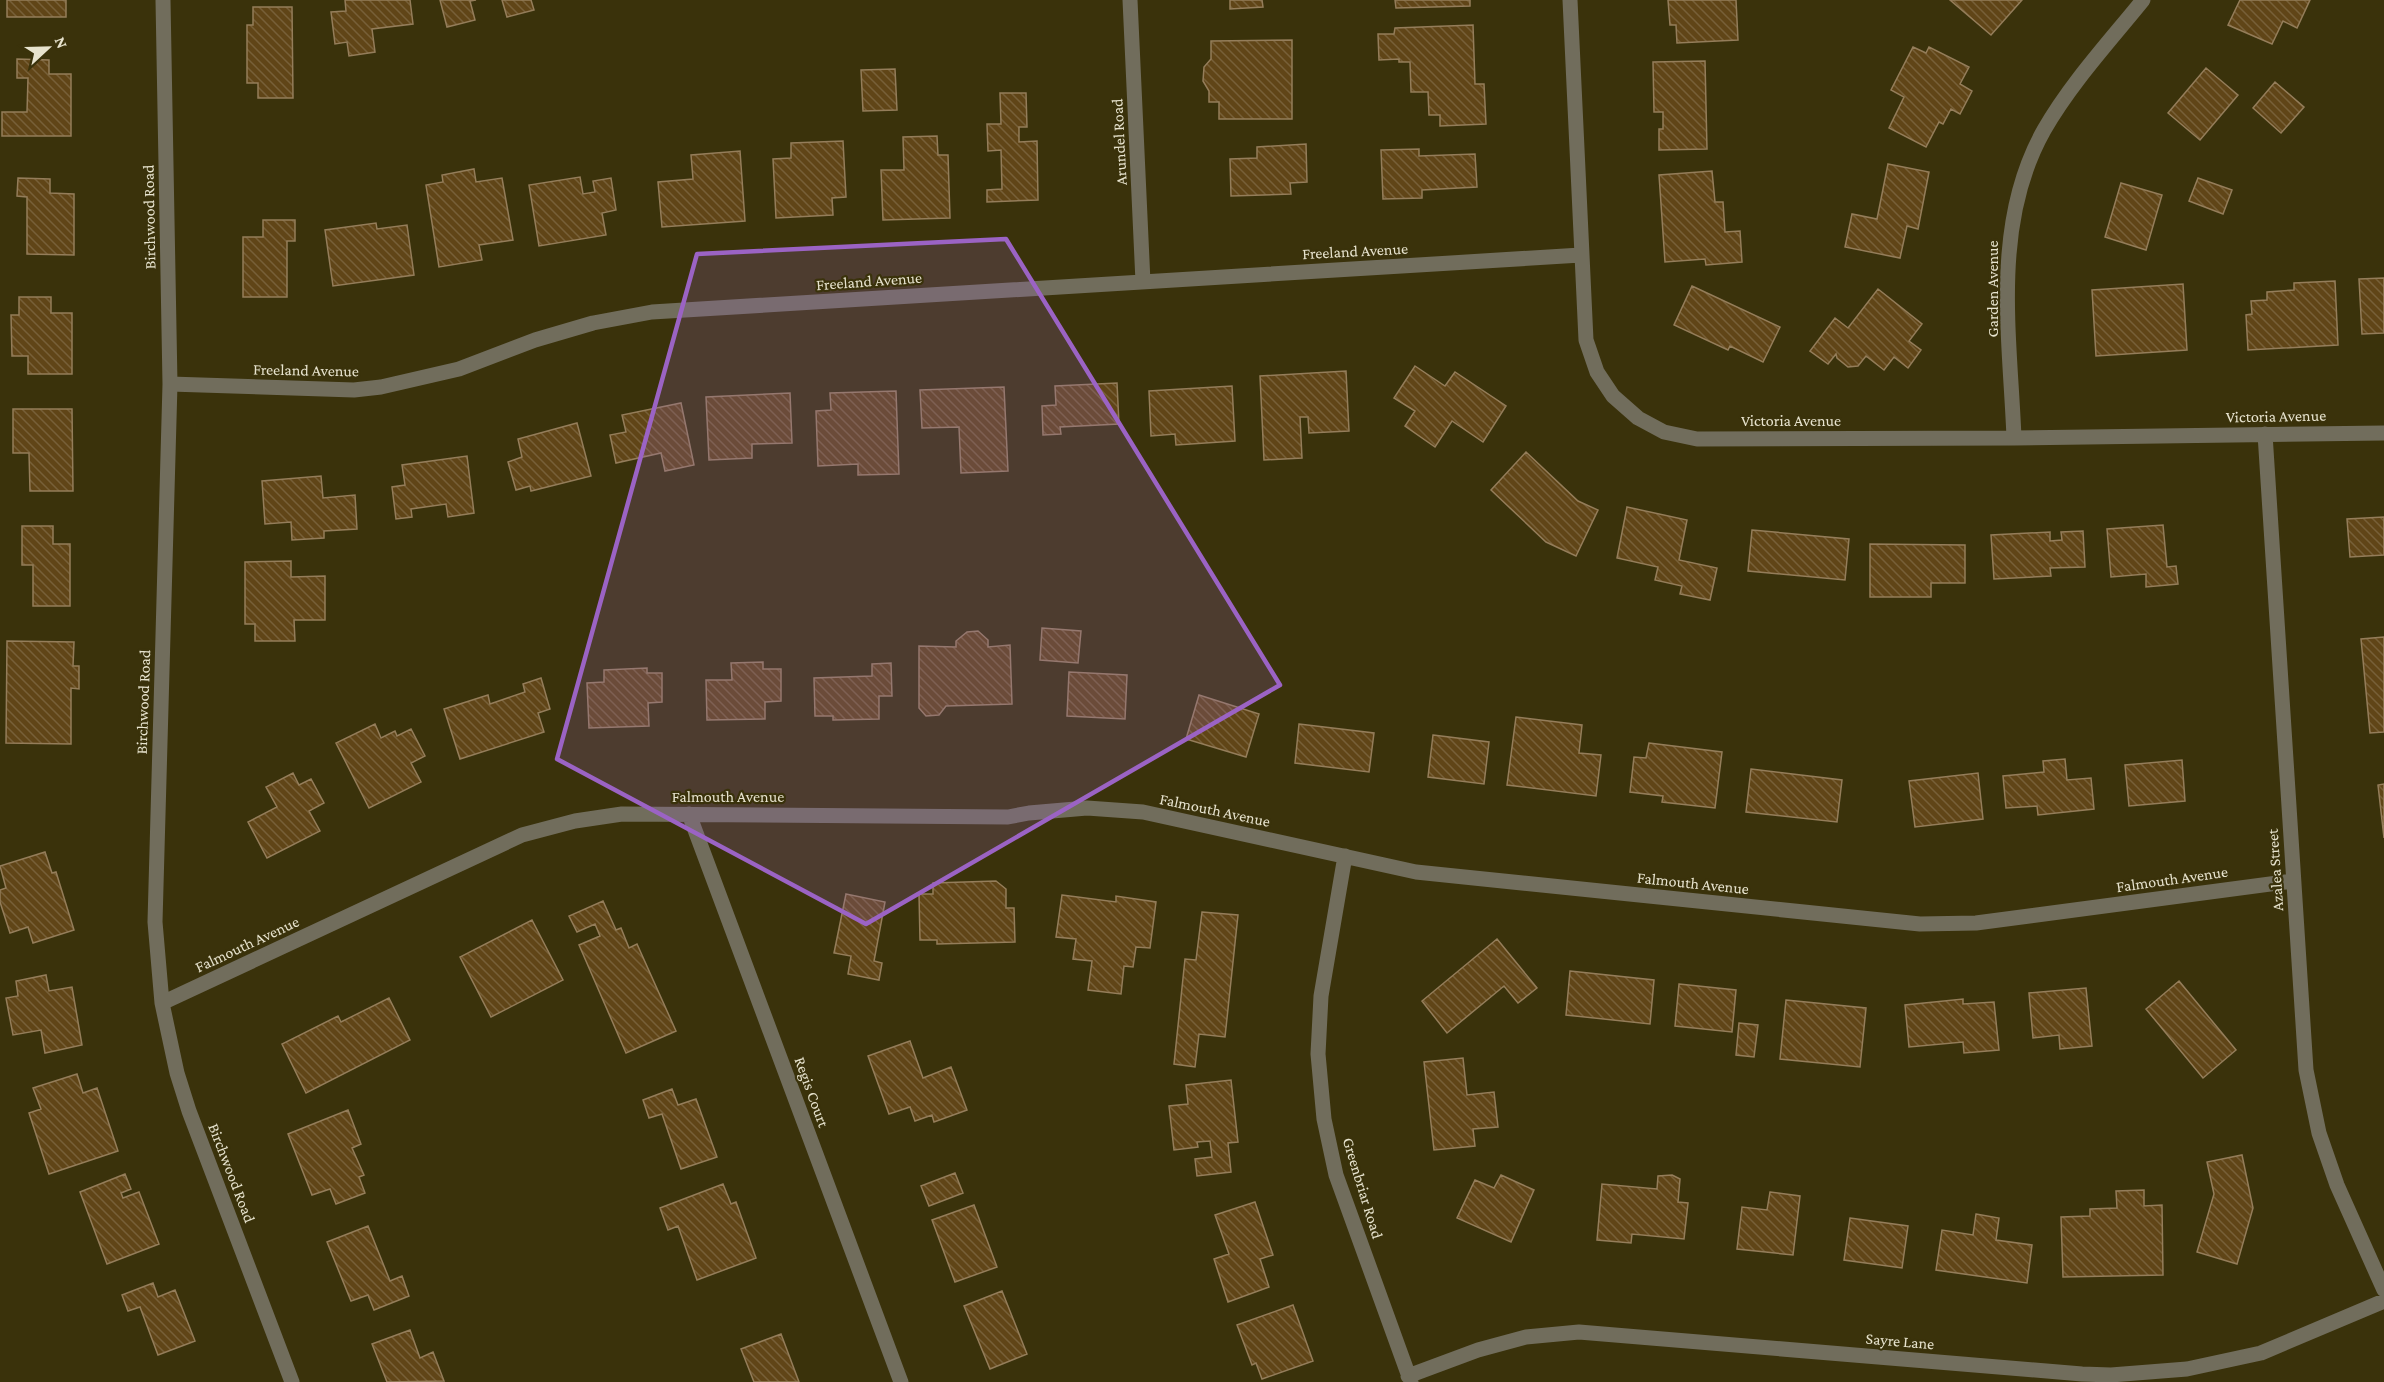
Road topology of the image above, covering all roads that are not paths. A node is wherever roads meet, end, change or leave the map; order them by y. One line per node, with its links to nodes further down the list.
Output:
1 (163, 0): 7 (street, Birchwood Road)
2 (1130, 0): 6 (street, Arundel Road)
3 (1570, 0): 5 (street, Victoria Avenue)
4 (2143, 0): 10 (street, Garden Avenue)
5 (1581, 255): 6 (street, Freeland Avenue); 10 (street, Victoria Avenue)
6 (1143, 282): 7 (street, Freeland Avenue)
7 (170, 384): 14 (street, Birchwood Road)
8 (2384, 433): 9 (street, Victoria Avenue)
9 (2265, 434): 10 (street, Victoria Avenue); 13 (street, Azalea Street)
10 (2014, 438)
11 (689, 814): 12 (street, Falmouth Avenue); 14 (street, Falmouth Avenue); 19 (street, Regis Court)
12 (1345, 856): 13 (street, Falmouth Avenue); 17 (street, Greenbriar Road)
13 (2293, 881): 15 (street, Azalea Street)
14 (162, 1003): 18 (street, Birchwood Road)
15 (2384, 1290)
16 (2384, 1301): 17 (street, Sayre Lane)
17 (1409, 1379)
18 (292, 1382)
19 (901, 1382)

